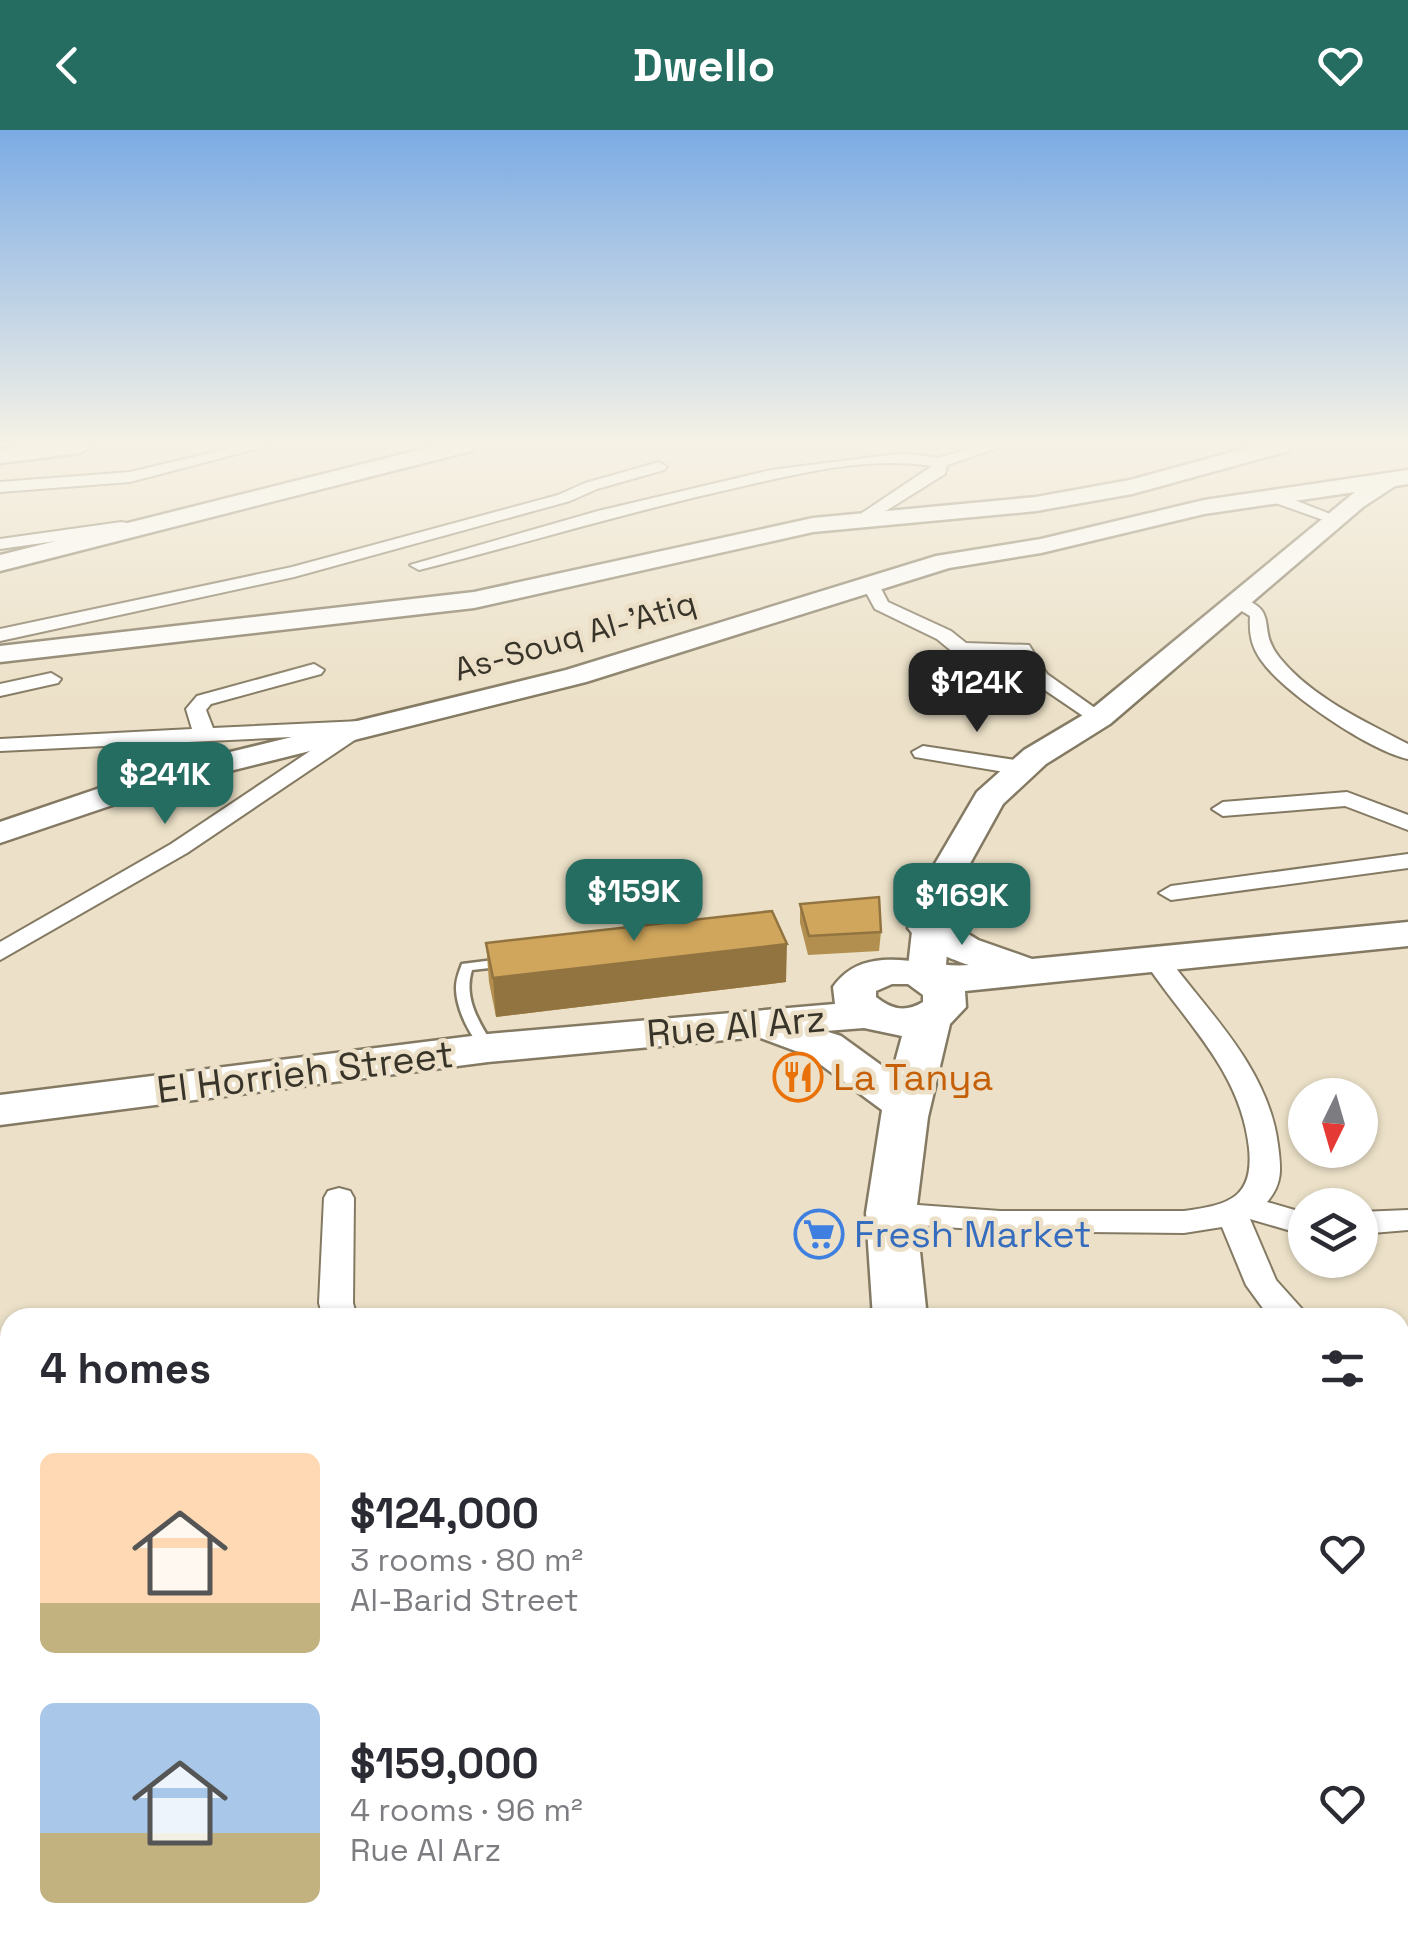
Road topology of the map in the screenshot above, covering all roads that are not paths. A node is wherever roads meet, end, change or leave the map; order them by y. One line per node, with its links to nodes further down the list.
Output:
1 (119, 531): 7 (main road)
2 (438, 531): 11 (street)
3 (540, 531): 8 (street)
4 (784, 531): 12 (main road)
5 (1106, 531): 9 (main road, As-Souq Al-'Atiq)
6 (1324, 531): 10 (main road)
7 (2, 549)
8 (419, 565)
9 (870, 583): 16 (street); 17 (main road, As-Souq Al-'Atiq)
10 (1234, 601): 16 (main road); 22 (street)
11 (0, 635)
12 (0, 654)
13 (314, 670): 19 (street)
14 (51, 679): 15 (street)
15 (0, 690)
16 (1100, 718): 23 (main road)
17 (382, 725): 18 (main road, As-Souq Al-'Atiq); 19 (street)
18 (350, 733): 26 (main road, As-Souq Al-'Atiq); 32 (street)
19 (205, 737): 20 (street)
20 (0, 745)
21 (923, 752): 23 (street)
22 (1408, 754)
23 (1022, 768): 29 (main road)
24 (1223, 809): 25 (street)
25 (1408, 823)
26 (0, 832)
27 (1408, 861): 28 (street)
28 (1171, 893)
29 (929, 925): 35 (main road); 36 (main road)
30 (1408, 934): 31 (main road)
31 (1238, 951): 34 (main road, Rue Al Arz); 35 (main road, Rue Al Arz)
32 (0, 952)
33 (521, 962): 39 (lane)
34 (1162, 968): 36 (main road, Rue Al Arz); 43 (street)
35 (1034, 970): 36 (main road, Rue Al Arz)
36 (903, 997): 37 (main road, Rue Al Arz); 38 (main road, Rue Al Arz); 40 (main road)
37 (748, 1027): 38 (main road, Rue Al Arz); 40 (main road)
38 (611, 1036): 39 (main road, El Horrieh Street)
39 (488, 1048): 41 (main road, El Horrieh Street)
40 (902, 1109): 44 (main road)
41 (0, 1110)
42 (339, 1198): 48 (street)
43 (1237, 1208): 44 (street); 45 (street); 50 (street)
44 (891, 1213): 49 (main road)
45 (1288, 1220)
46 (1408, 1220): 47 (street)
47 (1378, 1222)
48 (337, 1308)
49 (899, 1308)
50 (1279, 1308)

